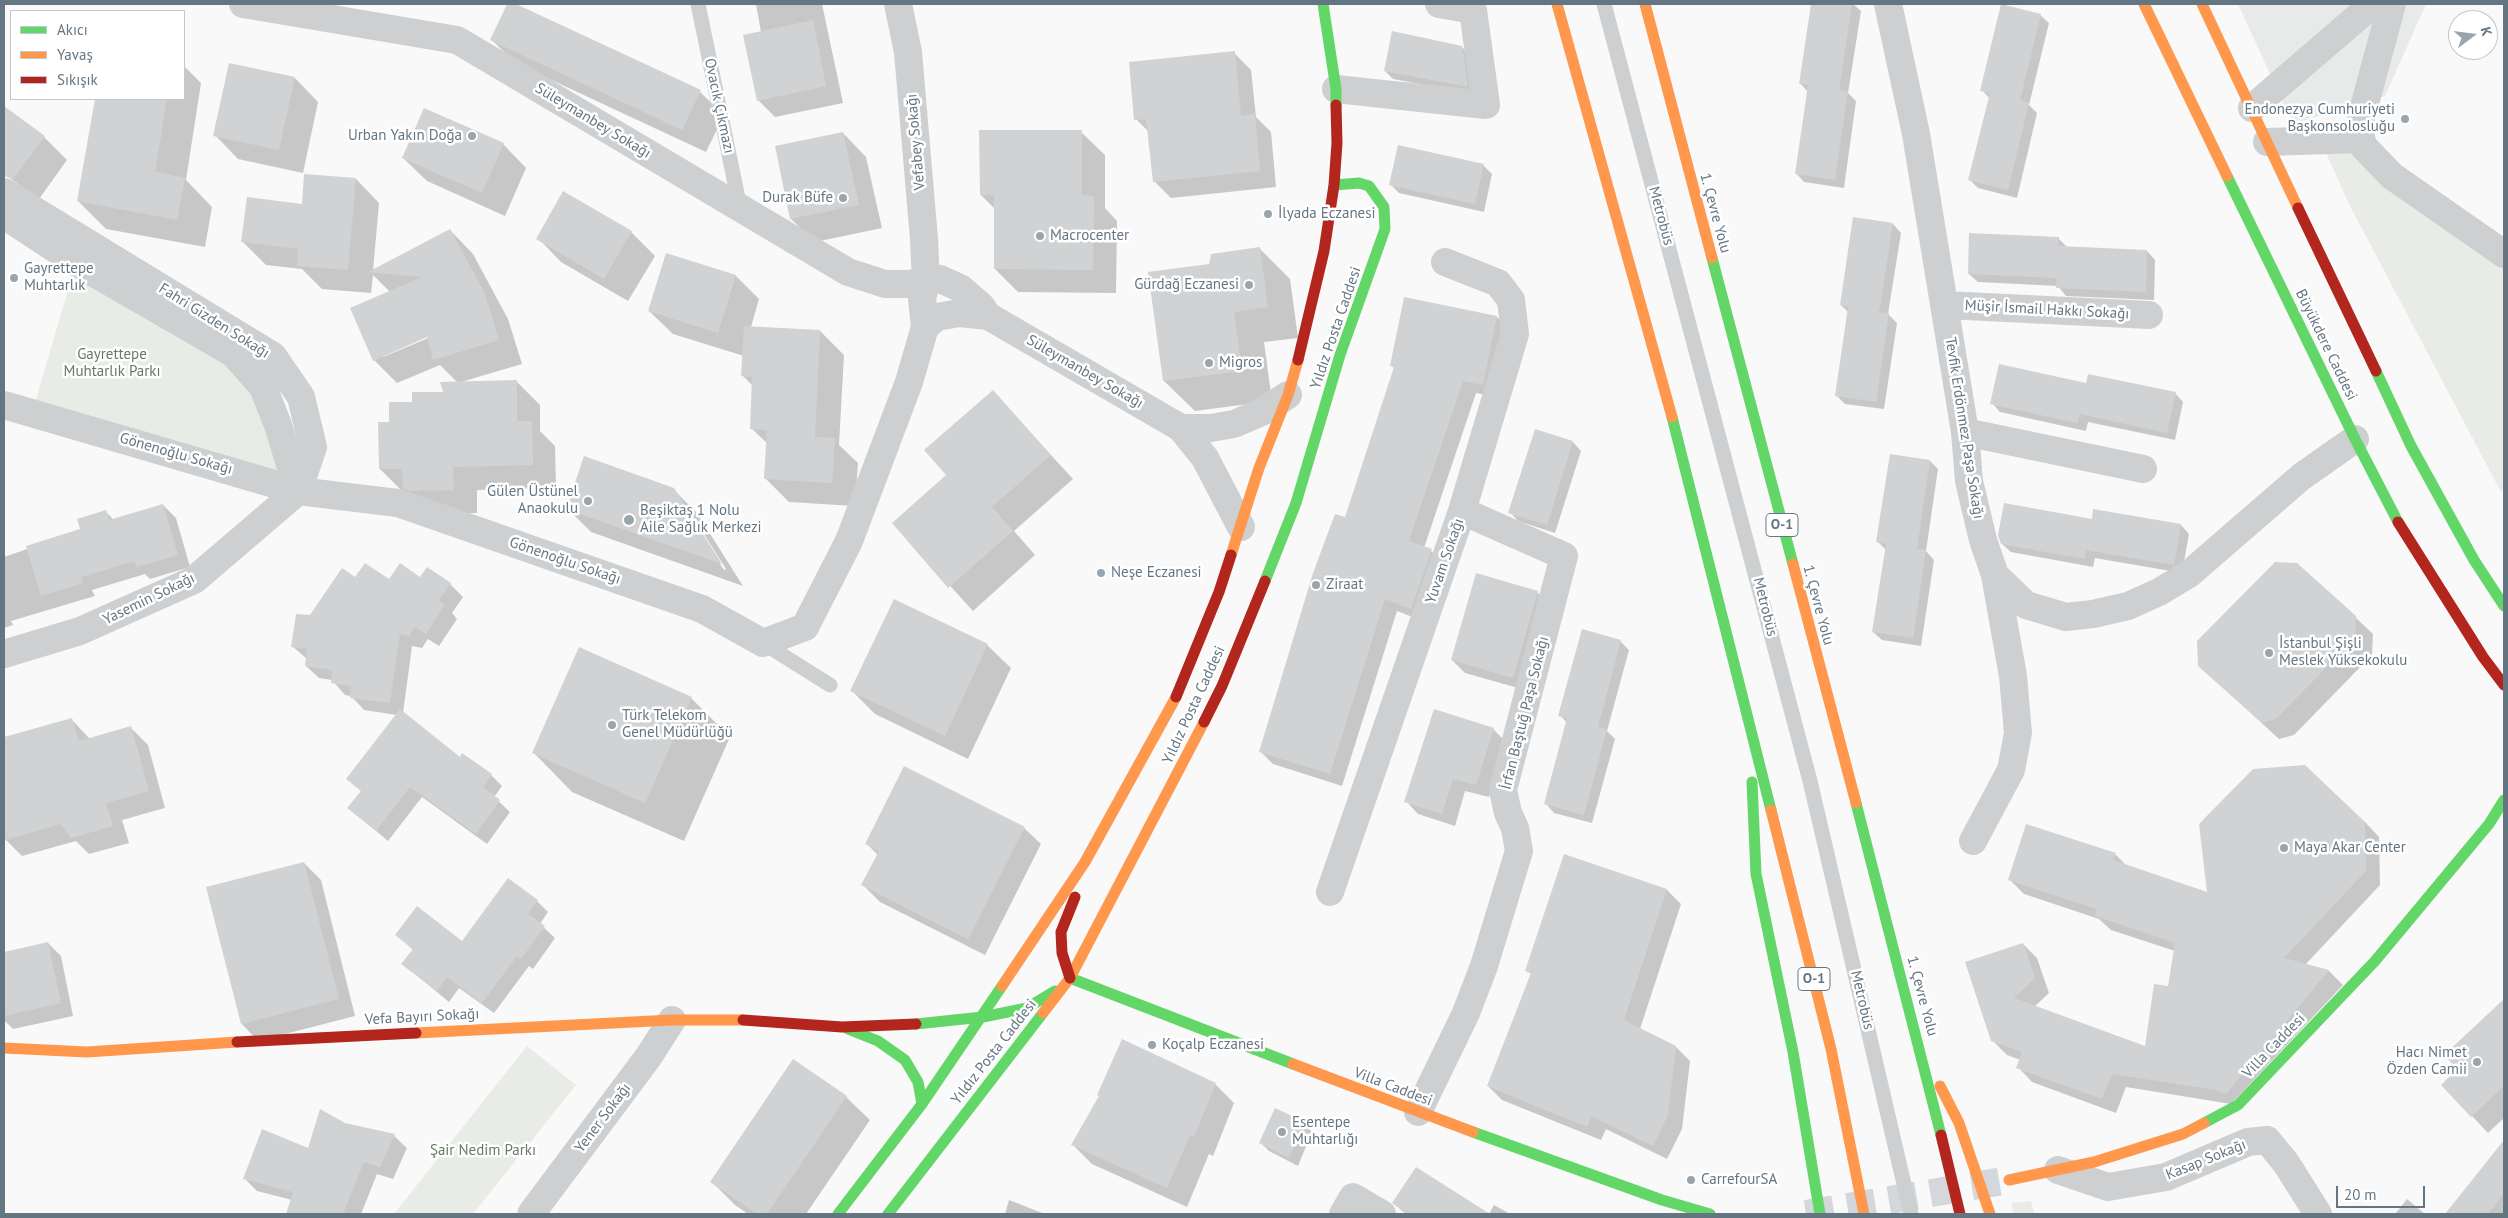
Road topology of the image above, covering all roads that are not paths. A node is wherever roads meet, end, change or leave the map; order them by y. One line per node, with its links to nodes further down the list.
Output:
1 (243, 4): 22 (street, Süleymanbey Sokağı)
2 (698, 4): 22 (lane, Ovacık Çıkmazı)
3 (898, 4): 26 (street, Vefabey Sokağı)
4 (1323, 4): 16 (main road, Yıldız Posta Caddesi)
5 (1439, 4): 16 (street)
6 (1548, 4): 15 (main road)
7 (1557, 4): 15 (main road, O-1)
8 (1604, 4): 71 (lane, Metrobüs)
9 (1645, 4): 57 (main road, 1. Çevre Yolu / O-1)
10 (1888, 4): 27 (street, Tevfik Erdönmez Paşa Sokağı)
11 (2144, 4): 35 (main road, Büyükdere Caddesi)
12 (2202, 4): 17 (main road)
13 (2372, 4): 17 (street)
14 (2392, 4): 18 (street)
15 (1574, 66): 46 (main road, O-1)
16 (1336, 89): 20 (main road, Yıldız Posta Caddesi)
17 (2252, 108): 19 (main road)
18 (2361, 139): 19 (street); 24 (street)
19 (2267, 142): 41 (main road)
20 (1334, 185): 31 (main road, Yıldız Posta Caddesi); 53 (main road, Yıldız Posta Caddesi)
21 (4, 192): 37 (street, Fahri Gizden Sokağı)
22 (740, 208): 26 (street, Süleymanbey Sokağı)
23 (4, 216): 37 (street, Fahri Gizden Sokağı)
24 (2504, 254)
25 (1446, 262): 38 (street, Yuvam Sokağı)
26 (926, 282): 29 (street, Süleymanbey Sokağı); 30 (street)
27 (1945, 305): 28 (street, Müşir İsmail Hakkı Sokağı); 34 (street, Tevfik Erdönmez Paşa Sokağı)
28 (2149, 315)
29 (988, 316): 30 (street, Süleymanbey Sokağı); 33 (street, Süleymanbey Sokağı)
30 (925, 327): 42 (street)
31 (1288, 394): 33 (street); 39 (main road, Yıldız Posta Caddesi)
32 (4, 405): 37 (street, Gönenoğlu Sokağı)
33 (1181, 428): 39 (street, Süleymanbey Sokağı)
34 (1965, 432): 36 (street); 40 (street, Tevfik Erdönmez Paşa Sokağı)
35 (2355, 439): 40 (street, Tevfik Erdönmez Paşa Sokağı); 45 (main road, Büyükdere Caddesi)
36 (2143, 470)
37 (298, 491): 42 (street, Gönenoğlu Sokağı); 43 (street, Yasemin Sokağı)
38 (1462, 511): 52 (street, Yuvam Sokağı); 60 (street, İrfan Baştuğ Paşa Sokağı)
39 (1241, 527): 51 (main road, Yıldız Posta Caddesi)
40 (1995, 576): 50 (street)
41 (2504, 606)
42 (763, 643): 44 (lane)
43 (4, 654)
44 (830, 685)
45 (2504, 685)
46 (1754, 746): 69 (main road); 70 (main road, O-1)
47 (2504, 800): 49 (main road)
48 (2504, 814): 49 (main road)
49 (2489, 824): 61 (main road, Villa Caddesi)
50 (1973, 841)
51 (1085, 862): 53 (main road); 54 (main road, Yıldız Posta Caddesi)
52 (1330, 892)
53 (1070, 978): 54 (main road); 60 (main road, Villa Caddesi); 66 (main road, Yıldız Posta Caddesi)
54 (983, 1017): 56 (main road); 59 (main road, Yıldız Posta Caddesi)
55 (672, 1020): 56 (main road, Vefa Bayırı Sokağı); 58 (main road, Vefa Bayırı Sokağı); 64 (street, Yener Sokağı)
56 (842, 1027): 59 (main road)
57 (1920, 1047): 72 (main road, 1. Çevre Yolu / O-1); 73 (main road)
58 (4, 1048)
59 (922, 1104): 65 (main road, Yıldız Posta Caddesi)
60 (1418, 1112): 68 (main road, Villa Caddesi)
61 (2058, 1170): 62 (main road, Villa Caddesi); 74 (street, Kasap Sokağı)
62 (2009, 1180)
63 (1348, 1205): 67 (street)
64 (531, 1214)
65 (838, 1214)
66 (888, 1214)
67 (1382, 1214)
68 (1710, 1214)
69 (1820, 1214)
70 (1864, 1214)
71 (1911, 1214)
72 (1960, 1214)
73 (1990, 1214)
74 (2318, 1214)

